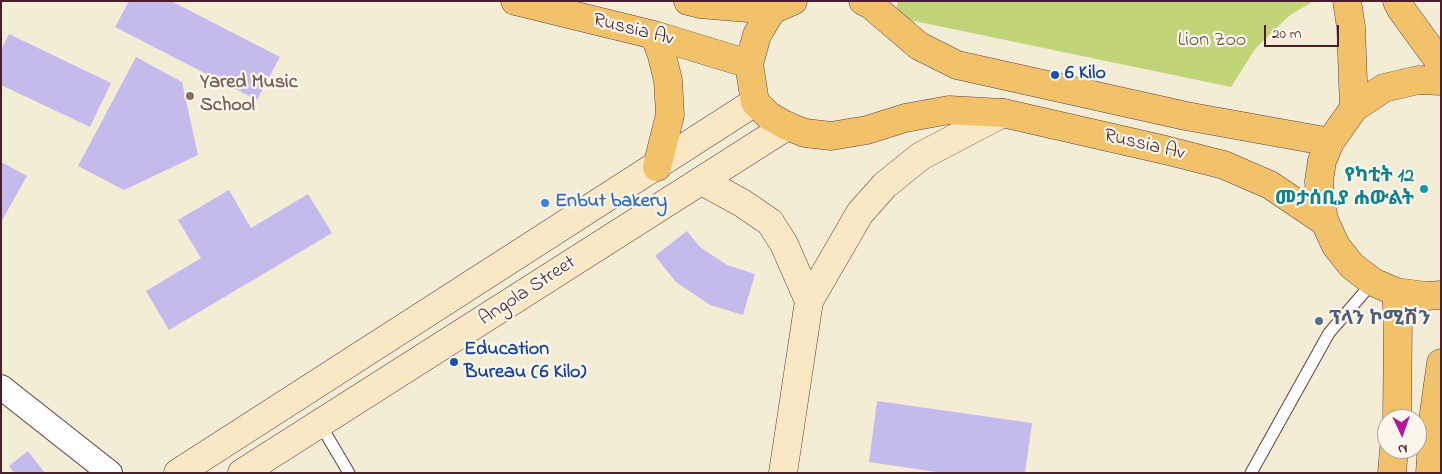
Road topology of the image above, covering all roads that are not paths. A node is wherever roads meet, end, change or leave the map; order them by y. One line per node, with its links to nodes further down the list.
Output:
1 (515, 1): 7 (main road, Russia Av)
2 (688, 1): 6 (main road)
3 (863, 1): 15 (main road, Russia Av)
4 (1347, 1): 12 (main road)
5 (1397, 1): 9 (main road)
6 (783, 5): 8 (main road)
7 (654, 35): 8 (main road, Russia Av); 16 (main road)
8 (749, 64): 11 (main road)
9 (1441, 64)
10 (1441, 81): 12 (main road)
11 (755, 102): 14 (main road, Russia Av); 16 (main road)
12 (1354, 108): 15 (main road)
13 (1003, 113): 14 (main road, Russia Av); 18 (main road, Russia Av); 21 (main road)
14 (787, 126): 17 (main road, Angola Street)
15 (1330, 142): 18 (main road)
16 (657, 167): 28 (main road)
17 (702, 181): 21 (main road); 25 (main road, Angola Street)
18 (1325, 222): 19 (main road)
19 (1384, 287): 20 (main road); 24 (main road); 32 (lane)
20 (1441, 295)
21 (809, 301): 31 (main road)
22 (1441, 363): 34 (main road)
23 (1, 387): 27 (street)
24 (1397, 409)
25 (320, 424): 29 (main road, Angola Street); 30 (lane)
26 (1393, 459): 33 (main road)
27 (110, 473)
28 (178, 473)
29 (242, 473)
30 (349, 473)
31 (783, 473)
32 (1251, 473)
33 (1392, 473)
34 (1430, 473)

